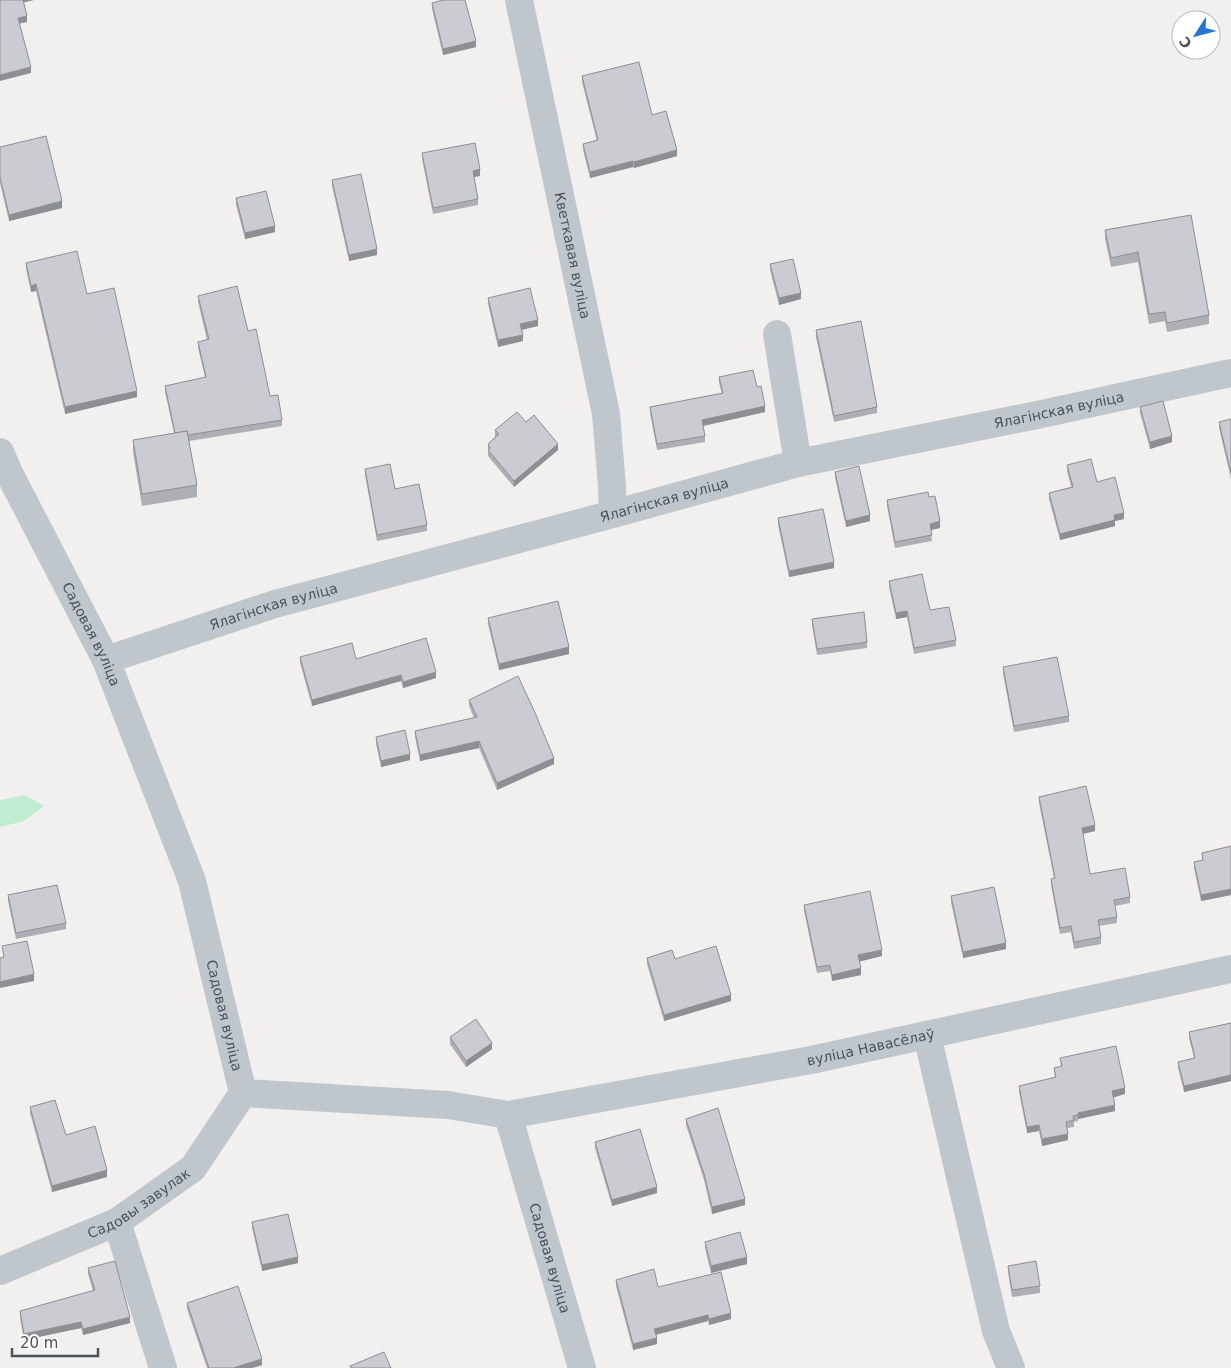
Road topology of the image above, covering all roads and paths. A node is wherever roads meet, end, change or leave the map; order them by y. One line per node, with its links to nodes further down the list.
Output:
1 (519, 0): 6 (street, Кветкавая вуліца)
2 (777, 334): 5 (street)
3 (1231, 373): 5 (street, Ялагінская вуліца)
4 (0, 452): 7 (street, Садовая вуліца)
5 (798, 463): 6 (street, Ялагінская вуліца)
6 (612, 514): 7 (street, Ялагінская вуліца)
7 (106, 660): 10 (street, Садовая вуліца)
8 (1231, 969): 9 (street, вуліца Навасёлаў)
9 (927, 1035): 11 (street, вуліца Навасёлаў); 16 (street)
10 (243, 1093): 11 (street); 12 (street, Садовы завулак)
11 (508, 1115): 15 (street, Садовая вуліца)
12 (117, 1222): 13 (street, Садовы завулак); 14 (street)
13 (0, 1271)
14 (162, 1368)
15 (582, 1368)
16 (1011, 1368)

